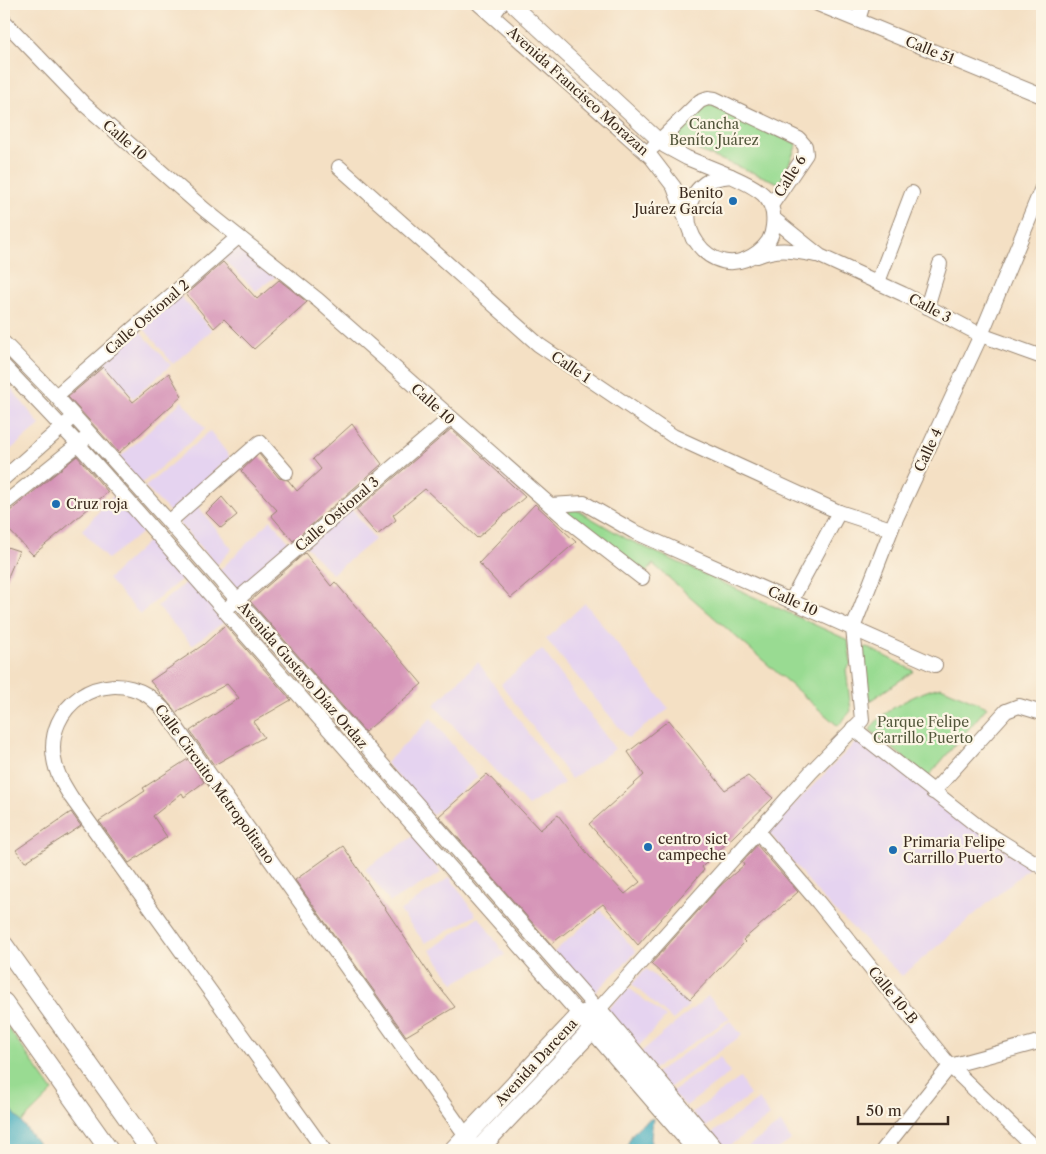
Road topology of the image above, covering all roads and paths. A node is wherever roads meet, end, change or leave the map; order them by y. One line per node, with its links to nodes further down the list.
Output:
1 (479, 4): 6 (street, Avenida Francisco Morazan)
2 (501, 4): 6 (street)
3 (512, 4): 10 (street, Avenida Francisco Morazan)
4 (818, 4): 7 (street, Calle 51)
5 (863, 4): 7 (street)
6 (492, 15): 11 (street, Avenida Francisco Morazan)
7 (858, 20): 9 (street, Calle 51)
8 (4, 21): 18 (street, Calle 10)
9 (1042, 96)
10 (660, 141): 11 (street); 13 (street, Avenida Francisco Morazan); 16 (street, Calle 6)
11 (648, 153): 19 (street, Avenida Francisco Morazan)
12 (339, 167): 40 (street, Calle 1)
13 (731, 176): 16 (street); 19 (street)
14 (1042, 188): 25 (street, Calle 4)
15 (912, 193): 23 (street)
16 (772, 204): 17 (street)
17 (774, 219): 20 (street, Calle 3); 21 (street)
18 (238, 237): 29 (street, Calle Ostional 2); 31 (street, Calle 10)
19 (693, 239): 21 (street)
20 (820, 256): 21 (street, Calle 3); 23 (street, Calle 3)
21 (749, 259)
22 (940, 264): 24 (street)
23 (878, 282): 24 (street, Calle 3)
24 (927, 307): 25 (street, Calle 3)
25 (981, 335): 27 (street, Calle 3); 42 (street, Calle 4)
26 (4, 343): 29 (street, Avenida Gustavo Díaz Ordaz)
27 (1042, 357)
28 (4, 366): 32 (street, Avenida Gustavo Díaz Ordaz)
29 (56, 396): 30 (street, Avenida Gustavo Díaz Ordaz)
30 (74, 416): 32 (street); 33 (street, Avenida Gustavo Díaz Ordaz)
31 (449, 419): 39 (street, Calle 10); 44 (street, Calle Ostional 3)
32 (61, 427): 34 (street, Avenida Gustavo Díaz Ordaz); 36 (street)
33 (91, 435): 34 (street); 41 (street, Avenida Gustavo Díaz Ordaz)
34 (78, 444): 37 (street); 46 (street, Avenida Gustavo Díaz Ordaz)
35 (286, 472): 41 (street)
36 (5, 475): 37 (street)
37 (21, 490): 38 (street)
38 (4, 504)
39 (550, 505): 43 (street); 45 (street, Calle 10)
40 (839, 512): 42 (street, Calle 1); 45 (street)
41 (169, 522): 44 (street, Avenida Gustavo Díaz Ordaz)
42 (891, 529): 47 (street, Calle 4)
43 (642, 578)
44 (237, 600): 46 (street, Calle Ostional 3); 56 (street, Avenida Gustavo Díaz Ordaz)
45 (791, 600): 47 (street, Calle 10)
46 (226, 610): 57 (street, Avenida Gustavo Díaz Ordaz)
47 (853, 628): 48 (street, Calle 10); 50 (street, Calle 4)
48 (935, 665)
49 (1042, 713): 51 (street)
50 (857, 724): 51 (street); 52 (street)
51 (933, 792): 53 (street)
52 (758, 831): 56 (street); 60 (street, Calle 10-B)
53 (1042, 867)
54 (4, 945): 63 (main road)
55 (4, 1002): 62 (main road)
56 (598, 1010): 57 (main road, Avenida Darcena); 58 (main road, Avenida Darcena); 68 (main road)
57 (580, 1015): 58 (main road); 61 (main road, Avenida Darcena)
58 (593, 1029): 66 (main road, Avenida Darcena); 67 (main road)
59 (1042, 1041): 60 (street)
60 (950, 1066): 69 (street); 70 (street, Calle 10-B)
61 (466, 1136): 64 (street, Calle Circuito Metropolitano); 65 (main road, Avenida Darcena); 66 (street, Calle Circuito Metropolitano)
62 (109, 1150)
63 (150, 1150)
64 (324, 1150)
65 (453, 1150)
66 (478, 1150)
67 (696, 1150)
68 (715, 1150)
69 (883, 1150)
70 (1037, 1150)

